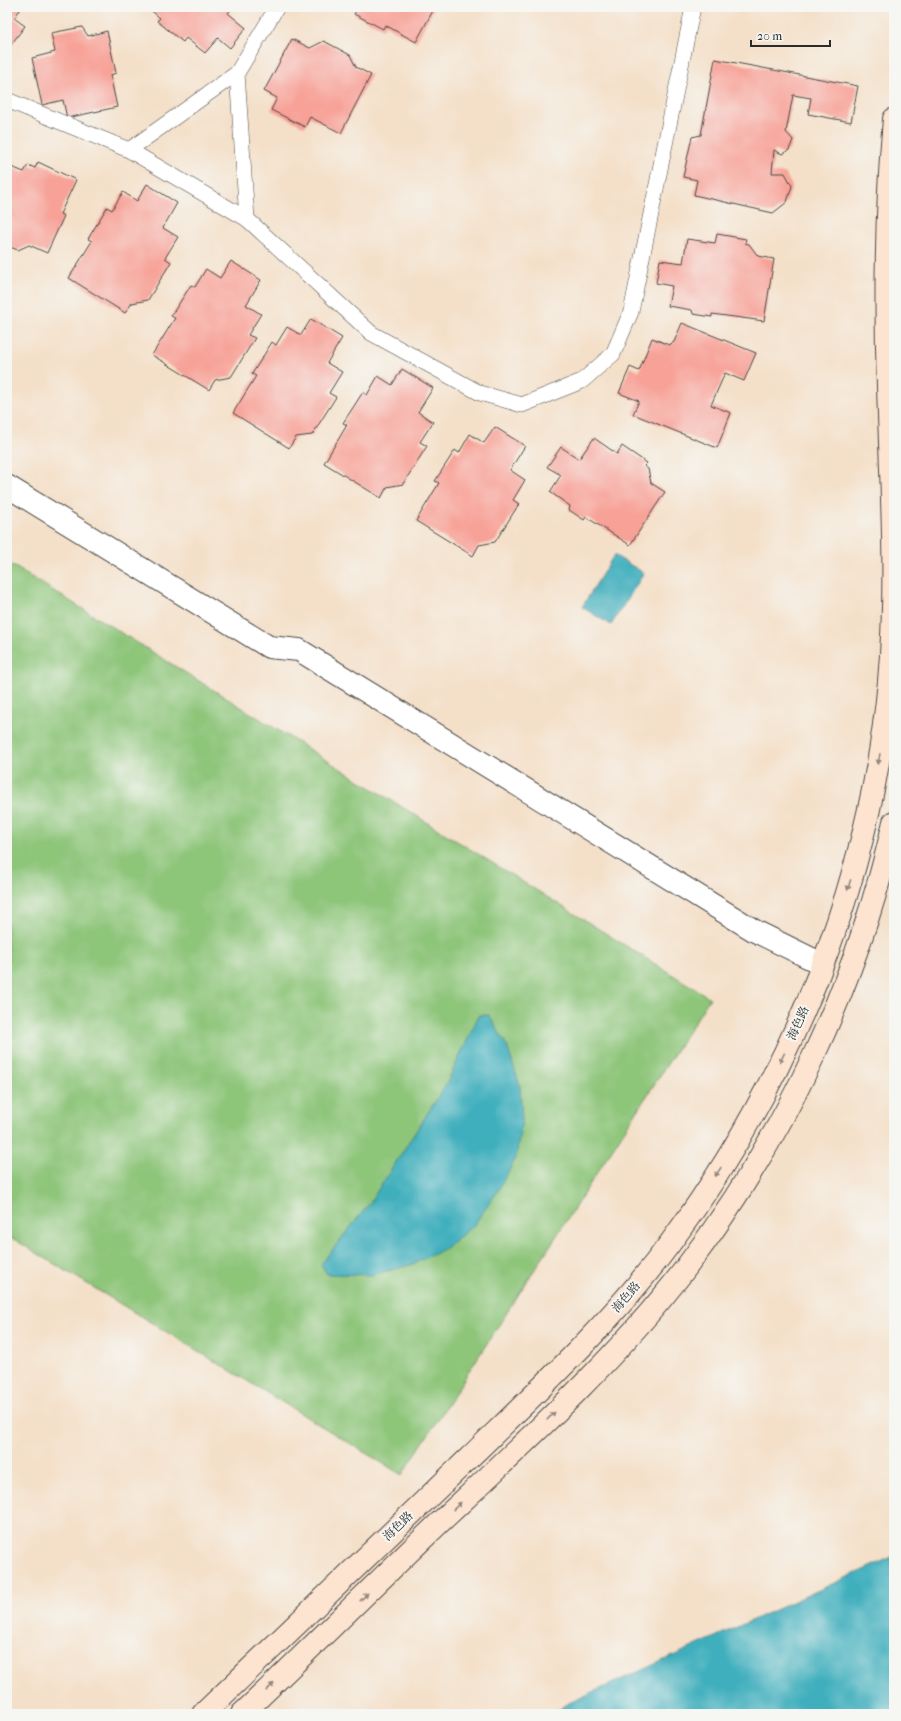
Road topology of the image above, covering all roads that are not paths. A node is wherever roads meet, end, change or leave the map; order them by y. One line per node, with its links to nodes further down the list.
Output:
1 (277, 7): 3 (lane)
2 (693, 7): 7 (lane)
3 (238, 73): 6 (lane); 7 (lane)
4 (7, 100): 6 (lane)
5 (894, 119): 10 (street, 海色路, one-way to 10)
6 (130, 150): 7 (lane)
7 (247, 219)
8 (7, 486): 10 (street)
9 (894, 822): 12 (street, one-way to 9)
10 (822, 964): 11 (street, 海色路, one-way to 11)
11 (203, 1714)
12 (242, 1714)

